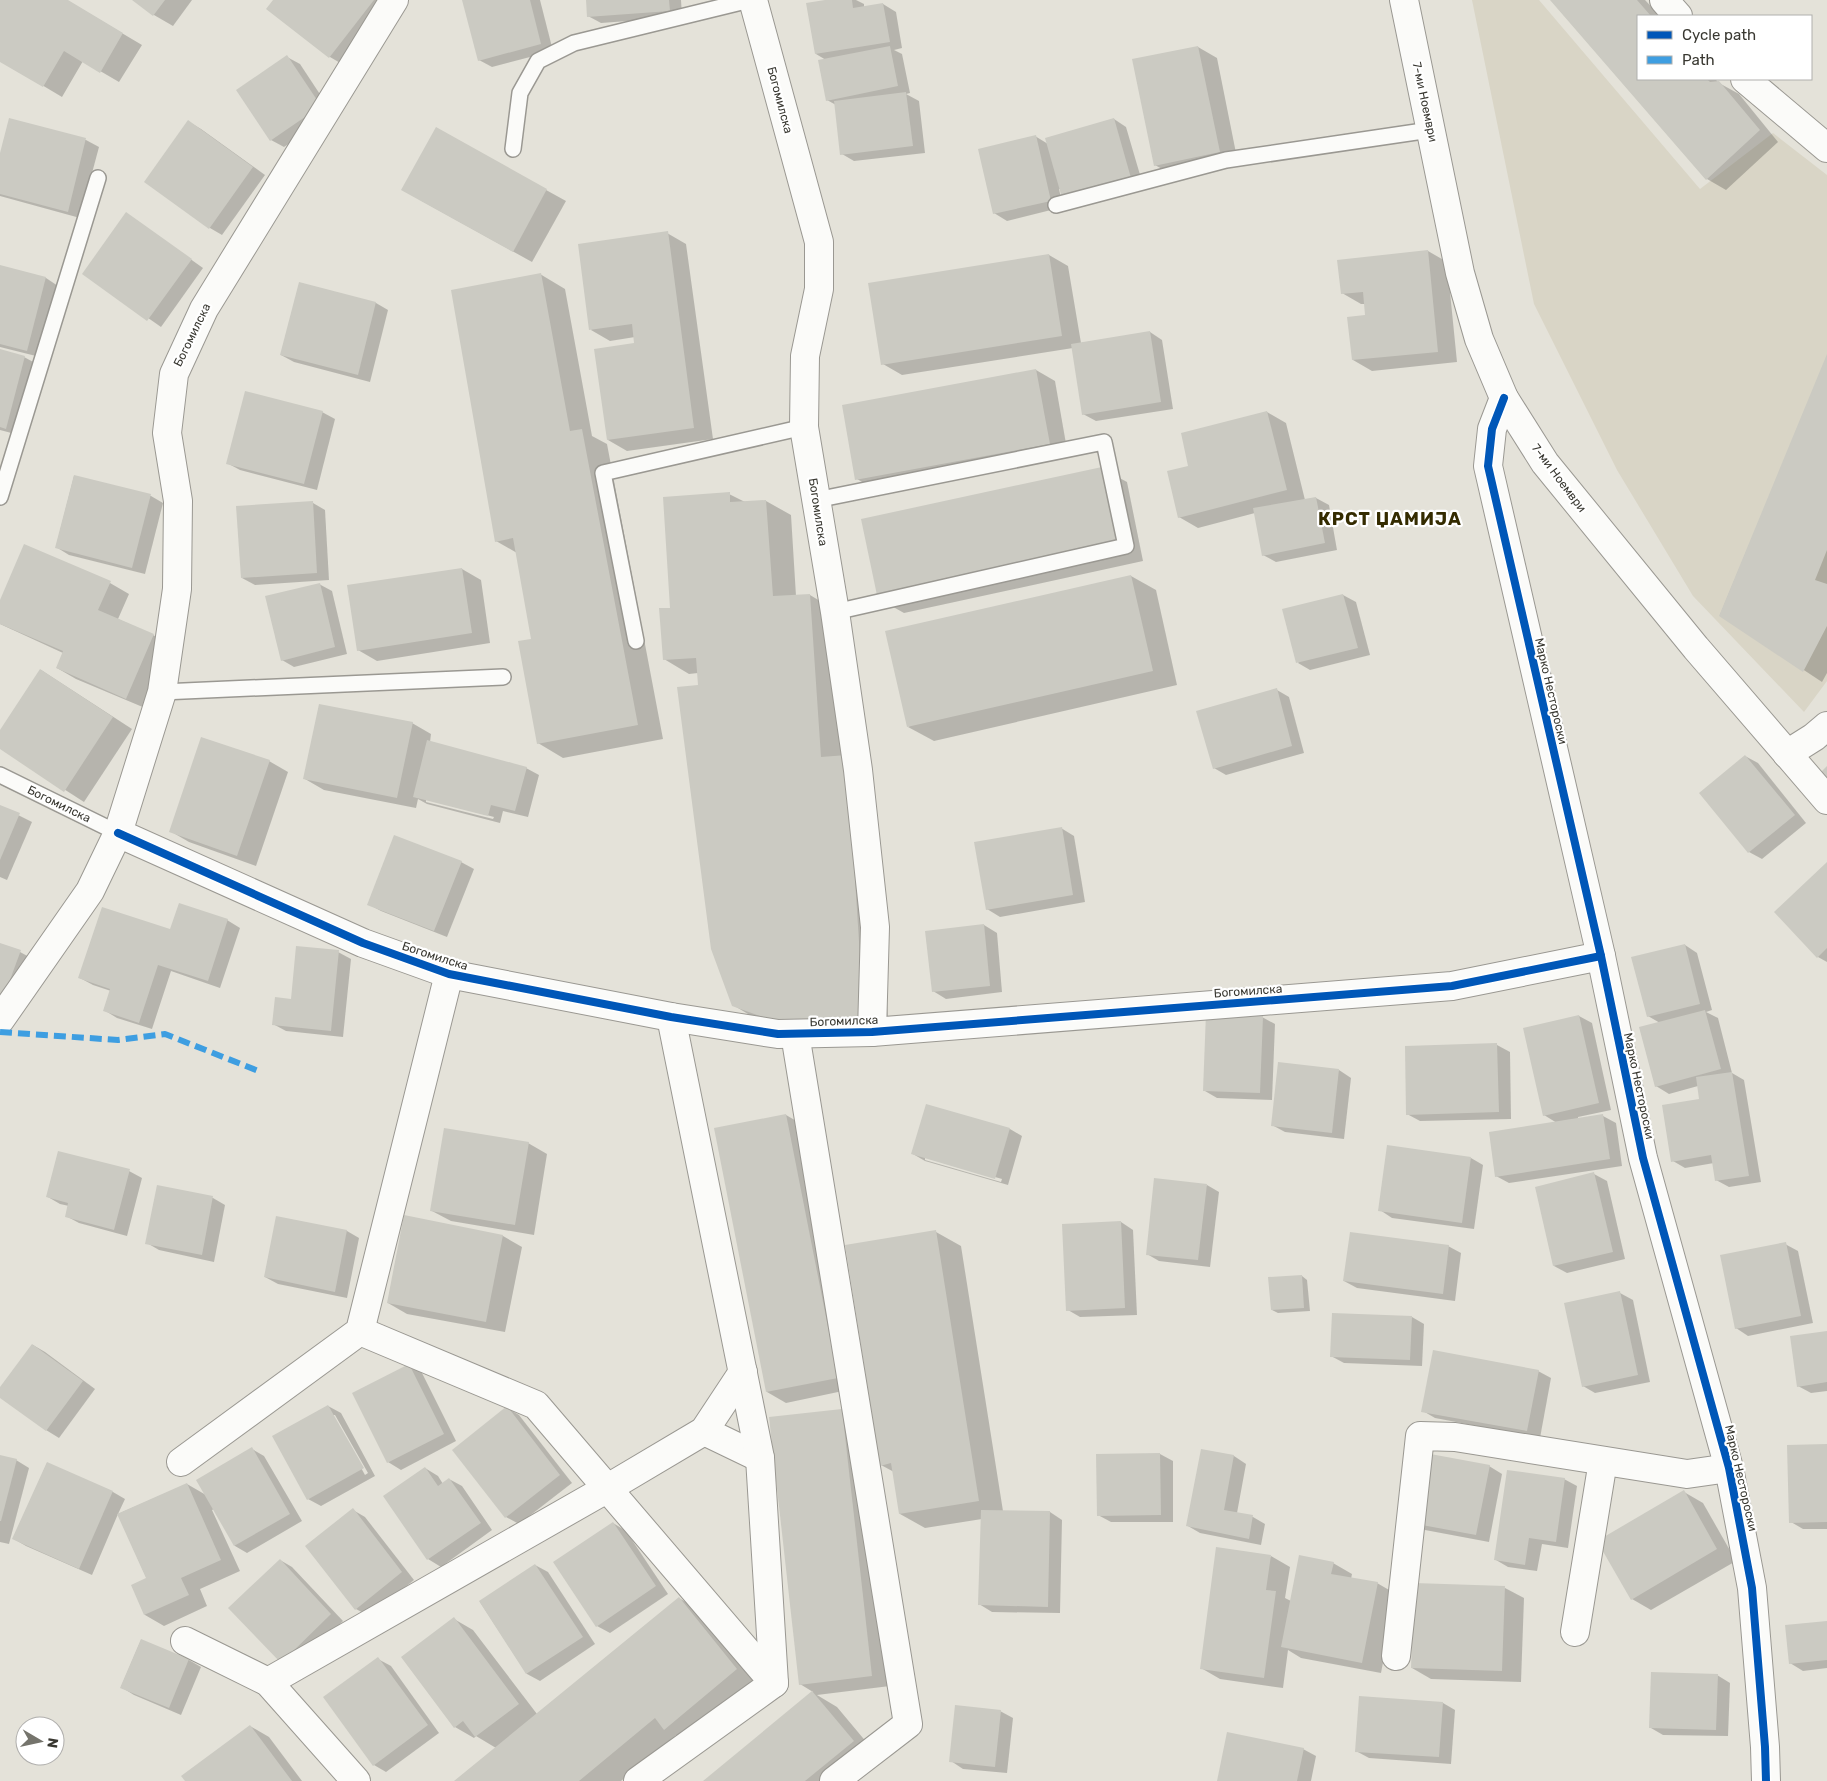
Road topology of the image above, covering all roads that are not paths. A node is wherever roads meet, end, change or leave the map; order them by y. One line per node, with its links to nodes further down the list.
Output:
1 (394, 0): 19 (street, Богомилска)
2 (752, 0): 9 (lane); 13 (street, Богомилска)
3 (1404, 0): 7 (street, 7-ми Ноември)
4 (1664, 0): 5 (street)
5 (1677, 15)
6 (1745, 80): 8 (street)
7 (1430, 130): 11 (lane); 12 (street, 7-ми Ноември)
8 (1827, 148)
9 (513, 149)
10 (98, 178): 14 (lane)
11 (1056, 205)
12 (1504, 398): 21 (street, 7-ми Ноември); 25 (street, Марко Нестороски)
13 (804, 428): 15 (street, Богомилска); 17 (lane)
14 (0, 497)
15 (816, 500): 16 (street, Богомилска); 16 (lane)
16 (835, 612): 29 (street, Богомилска)
17 (636, 641)
18 (503, 676): 19 (lane)
19 (162, 692): 24 (street, Богомилска)
20 (1827, 726): 21 (street)
21 (1787, 754): 23 (street, 7-ми Ноември)
22 (0, 775): 24 (lane, Богомилска)
23 (1827, 800)
24 (118, 833): 26 (street, Богомилска); 28 (street, Богомилска)
25 (1601, 956): 29 (street, Богомилска); 37 (street, Марко Нестороски)
26 (449, 974): 27 (street, Богомилска); 31 (street)
27 (671, 1017): 30 (street, Богомилска); 32 (street)
28 (0, 1020)
29 (872, 1032): 30 (street, Богомилска)
30 (795, 1034): 46 (street)
31 (360, 1331): 36 (street); 38 (street)
32 (743, 1372): 33 (street); 34 (street)
33 (704, 1431): 34 (street); 38 (street)
34 (760, 1458): 43 (street)
35 (1602, 1461): 37 (street); 39 (street); 41 (street)
36 (181, 1462)
37 (1729, 1468): 47 (street, Марко Нестороски)
38 (608, 1488): 42 (street); 43 (street)
39 (1575, 1632)
40 (185, 1641): 42 (street)
41 (1396, 1656)
42 (268, 1682): 44 (street)
43 (774, 1683): 45 (street)
44 (356, 1781)
45 (638, 1781)
46 (834, 1781)
47 (1766, 1781)

